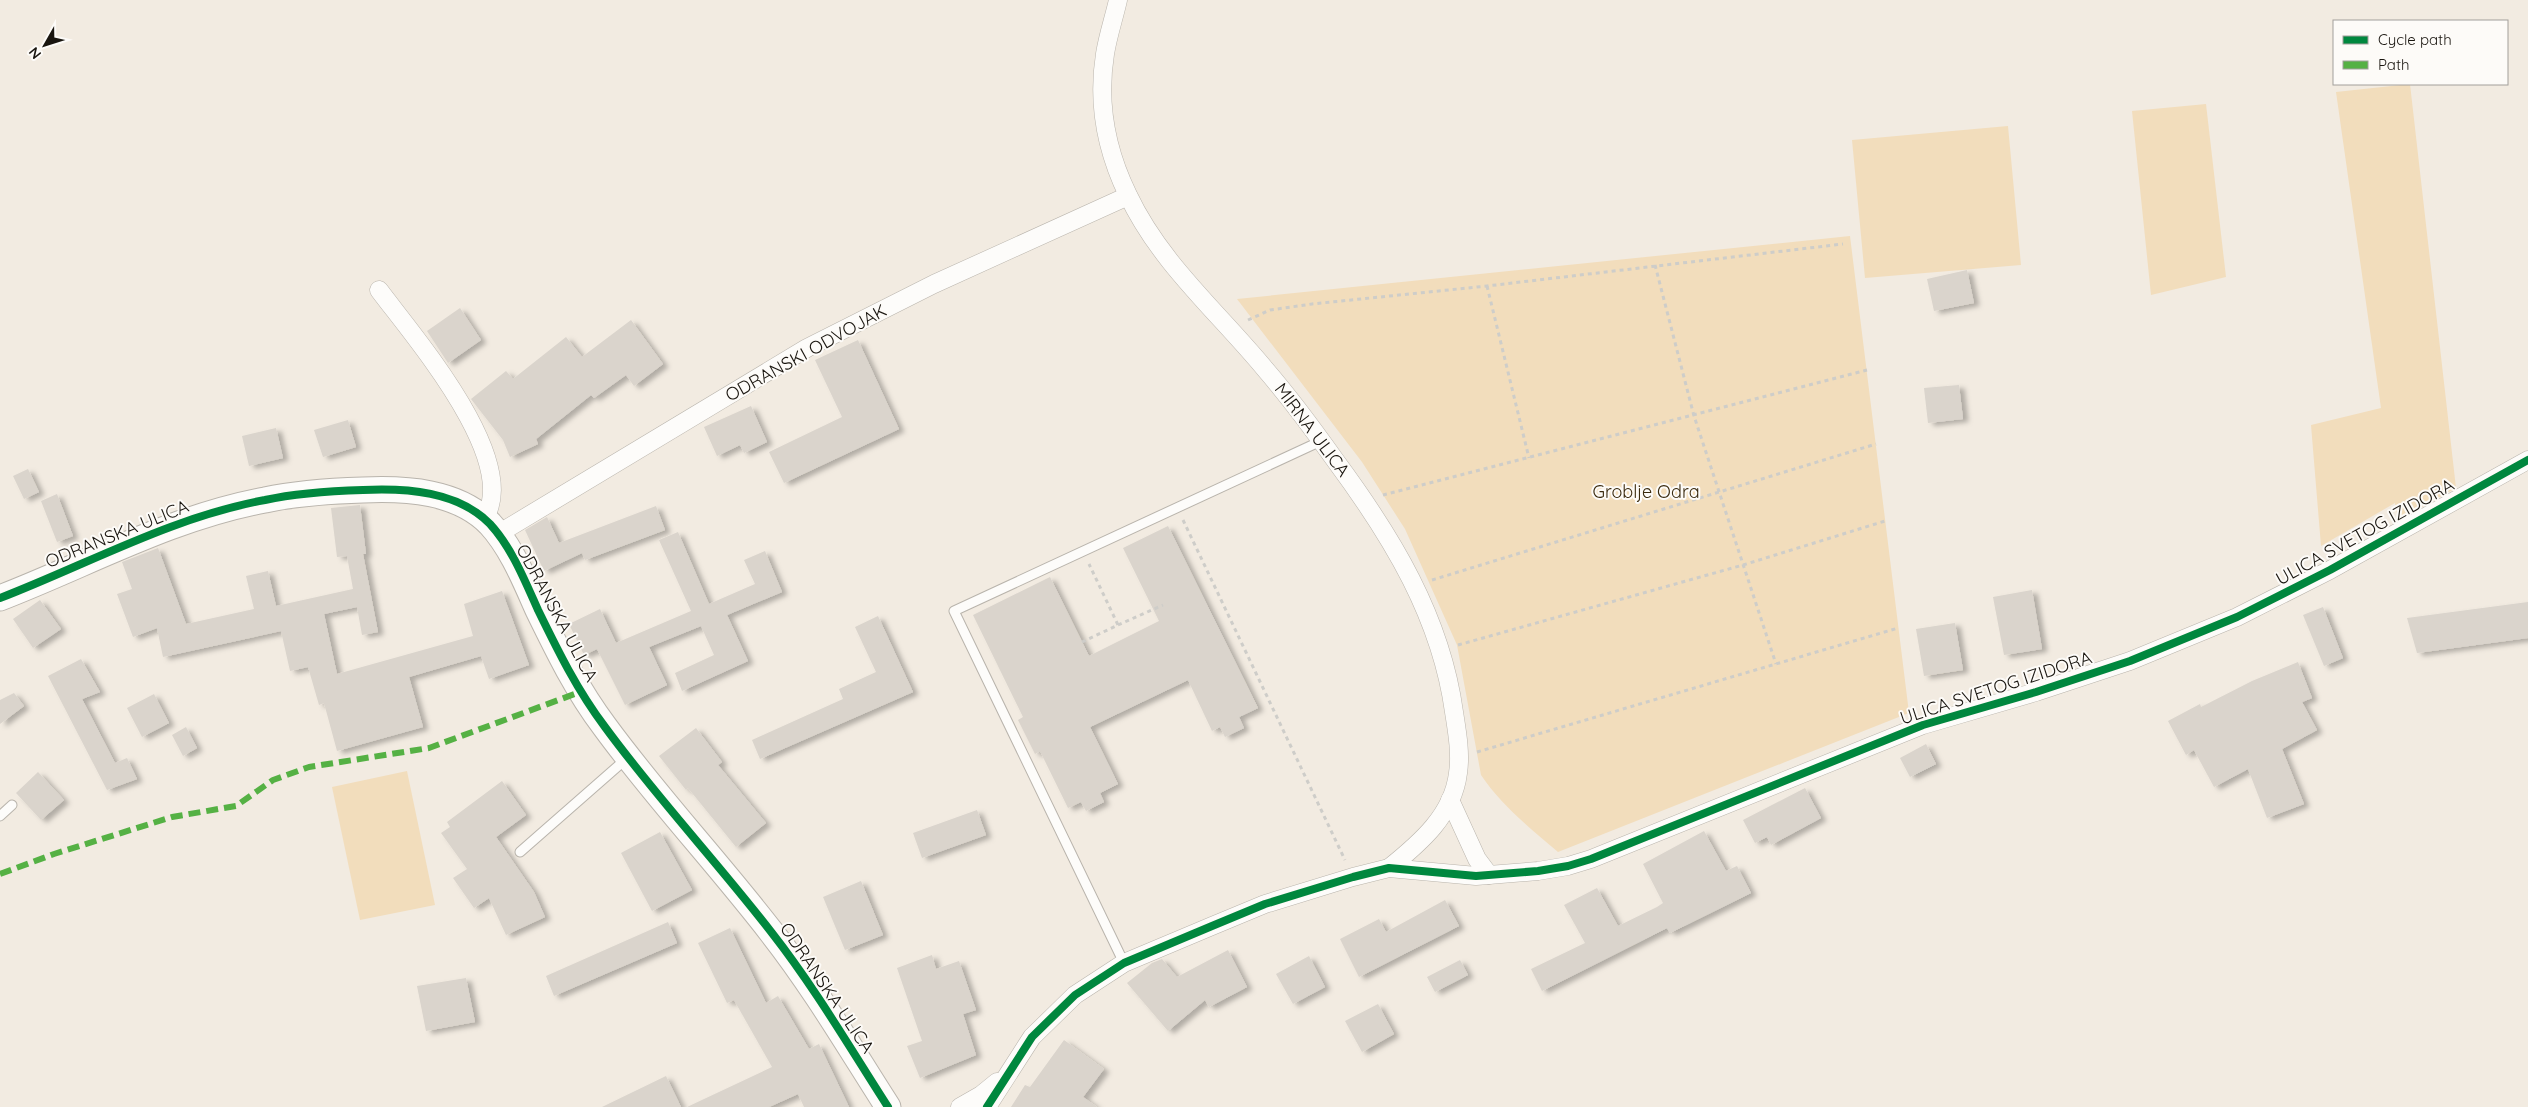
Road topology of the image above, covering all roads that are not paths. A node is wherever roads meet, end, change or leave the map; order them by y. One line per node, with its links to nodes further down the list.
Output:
1 (1118, 0): 2 (street, MIRNA ULICA)
2 (1128, 196): 4 (street, MIRNA ULICA); 6 (street, ODRANSKI ODVOJAK)
3 (379, 290): 6 (street)
4 (1321, 441): 9 (street, MIRNA ULICA); 15 (lane)
5 (2528, 460): 14 (street, ULICA SVETOG IZIDORA)
6 (491, 527): 7 (street, ODRANSKA ULICA); 8 (street, ODRANSKA ULICA)
7 (0, 598)
8 (628, 757): 12 (lane); 17 (street, ODRANSKA ULICA)
9 (1450, 800): 13 (street, MIRNA ULICA); 14 (street)
10 (12, 805): 11 (lane)
11 (0, 816)
12 (520, 852)
13 (1389, 868): 14 (street, ULICA SVETOG IZIDORA); 15 (street)
14 (1489, 875)
15 (1124, 963): 16 (street)
16 (1007, 1073): 18 (street); 19 (street)
17 (888, 1107)
18 (960, 1107)
19 (987, 1107)

